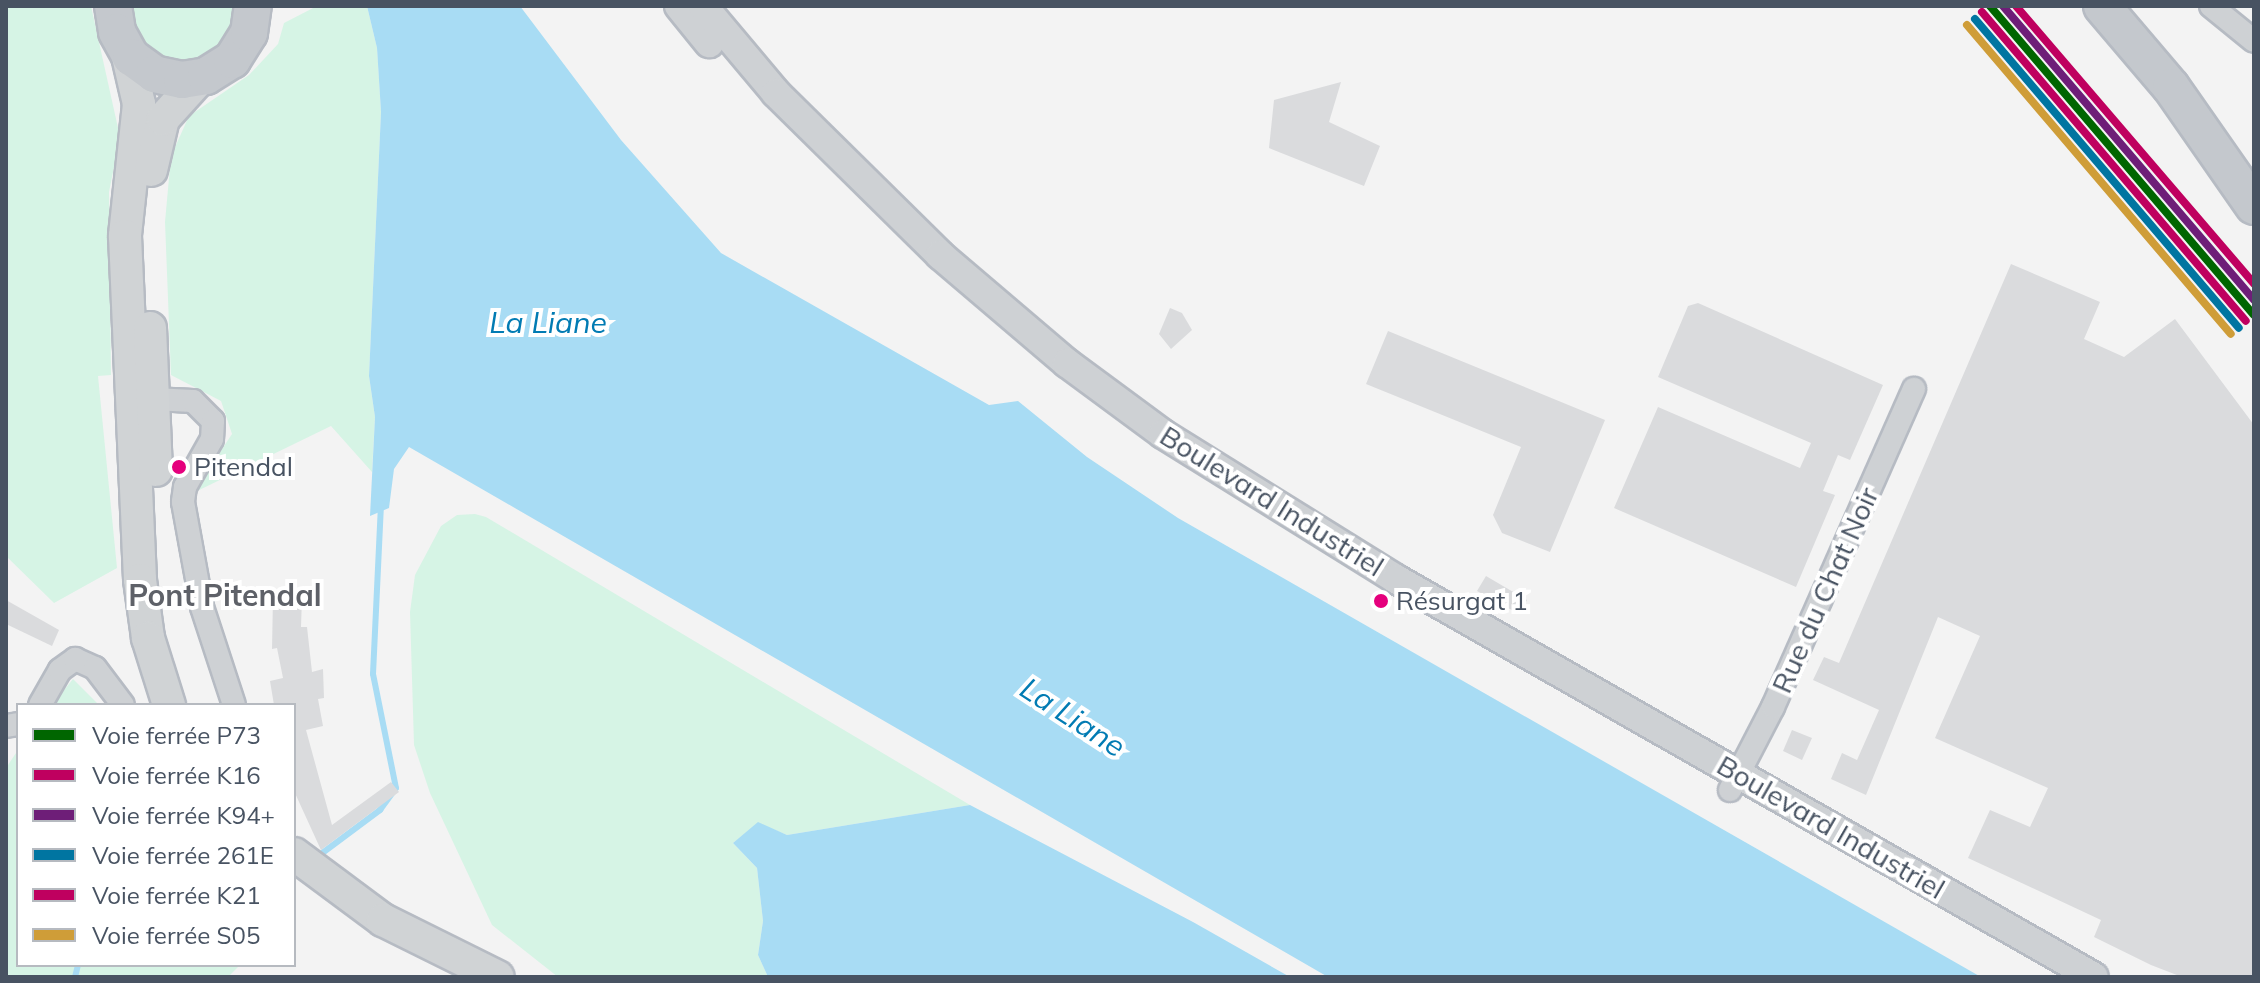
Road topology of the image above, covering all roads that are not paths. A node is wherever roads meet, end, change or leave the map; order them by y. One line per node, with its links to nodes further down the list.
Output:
1 (113, 6): 9 (highway)
2 (679, 6): 21 (street, Boulevard Industriel)
3 (703, 6): 21 (street, Boulevard Industriel)
4 (2102, 6): 12 (highway)
5 (2134, 6): 11 (highway)
6 (2211, 6): 8 (street)
7 (256, 13): 10 (highway)
8 (2254, 41)
9 (127, 52): 10 (highway); 13 (main road)
10 (200, 78): 15 (main road)
11 (2254, 165)
12 (2254, 206)
13 (127, 299): 15 (street); 18 (main road)
14 (1914, 389): 21 (street, Rue du Chat Noir)
15 (153, 399): 19 (main road); 20 (street)
16 (41, 703): 17 (street)
17 (121, 703)
18 (168, 703)
19 (189, 703)
20 (233, 703)
21 (1734, 782): 26 (street, Boulevard Industriel); 27 (street, Boulevard Industriel)
22 (296, 855): 25 (main road)
23 (296, 876): 24 (main road)
24 (442, 977)
25 (498, 977)
26 (2057, 977)
27 (2094, 977)

